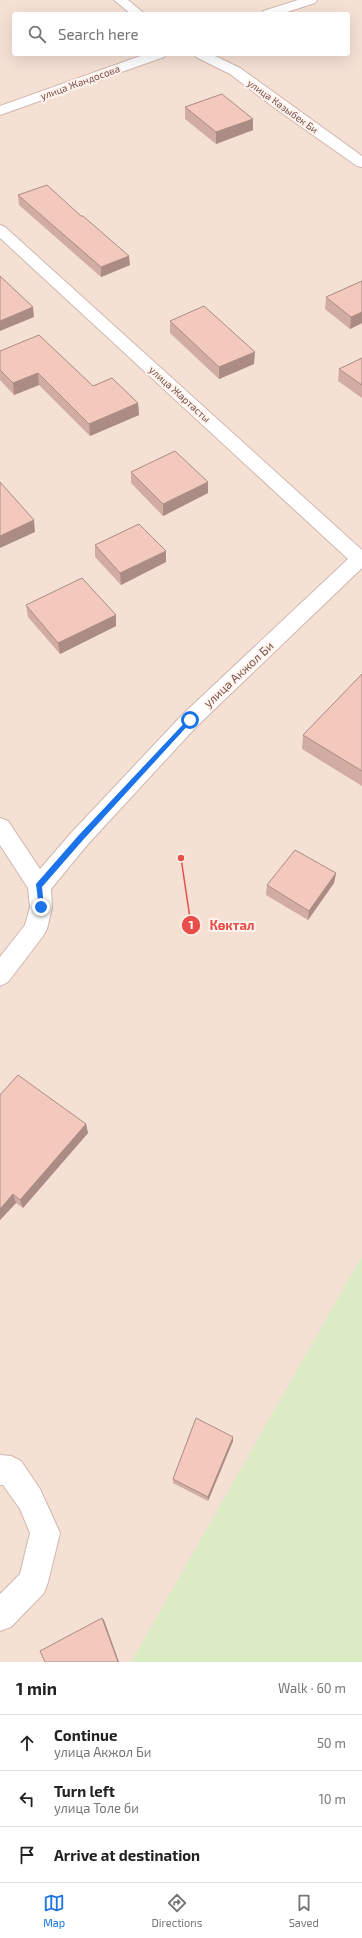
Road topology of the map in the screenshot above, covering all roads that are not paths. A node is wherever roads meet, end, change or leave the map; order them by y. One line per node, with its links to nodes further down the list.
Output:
1 (120, 0): 3 (street)
2 (311, 0): 4 (street)
3 (136, 12)
4 (274, 12)
5 (154, 56): 7 (street, улица Жандосова)
6 (205, 56): 8 (street, улица Казыбек Би)
7 (0, 111)
8 (362, 163)
9 (0, 230): 10 (street, улица Жартасты)
10 (361, 558): 12 (street, улица Акжол Би)
11 (0, 827): 12 (street)
12 (39, 886): 13 (street)
13 (0, 975)
14 (0, 1470): 15 (street)
15 (0, 1616)

